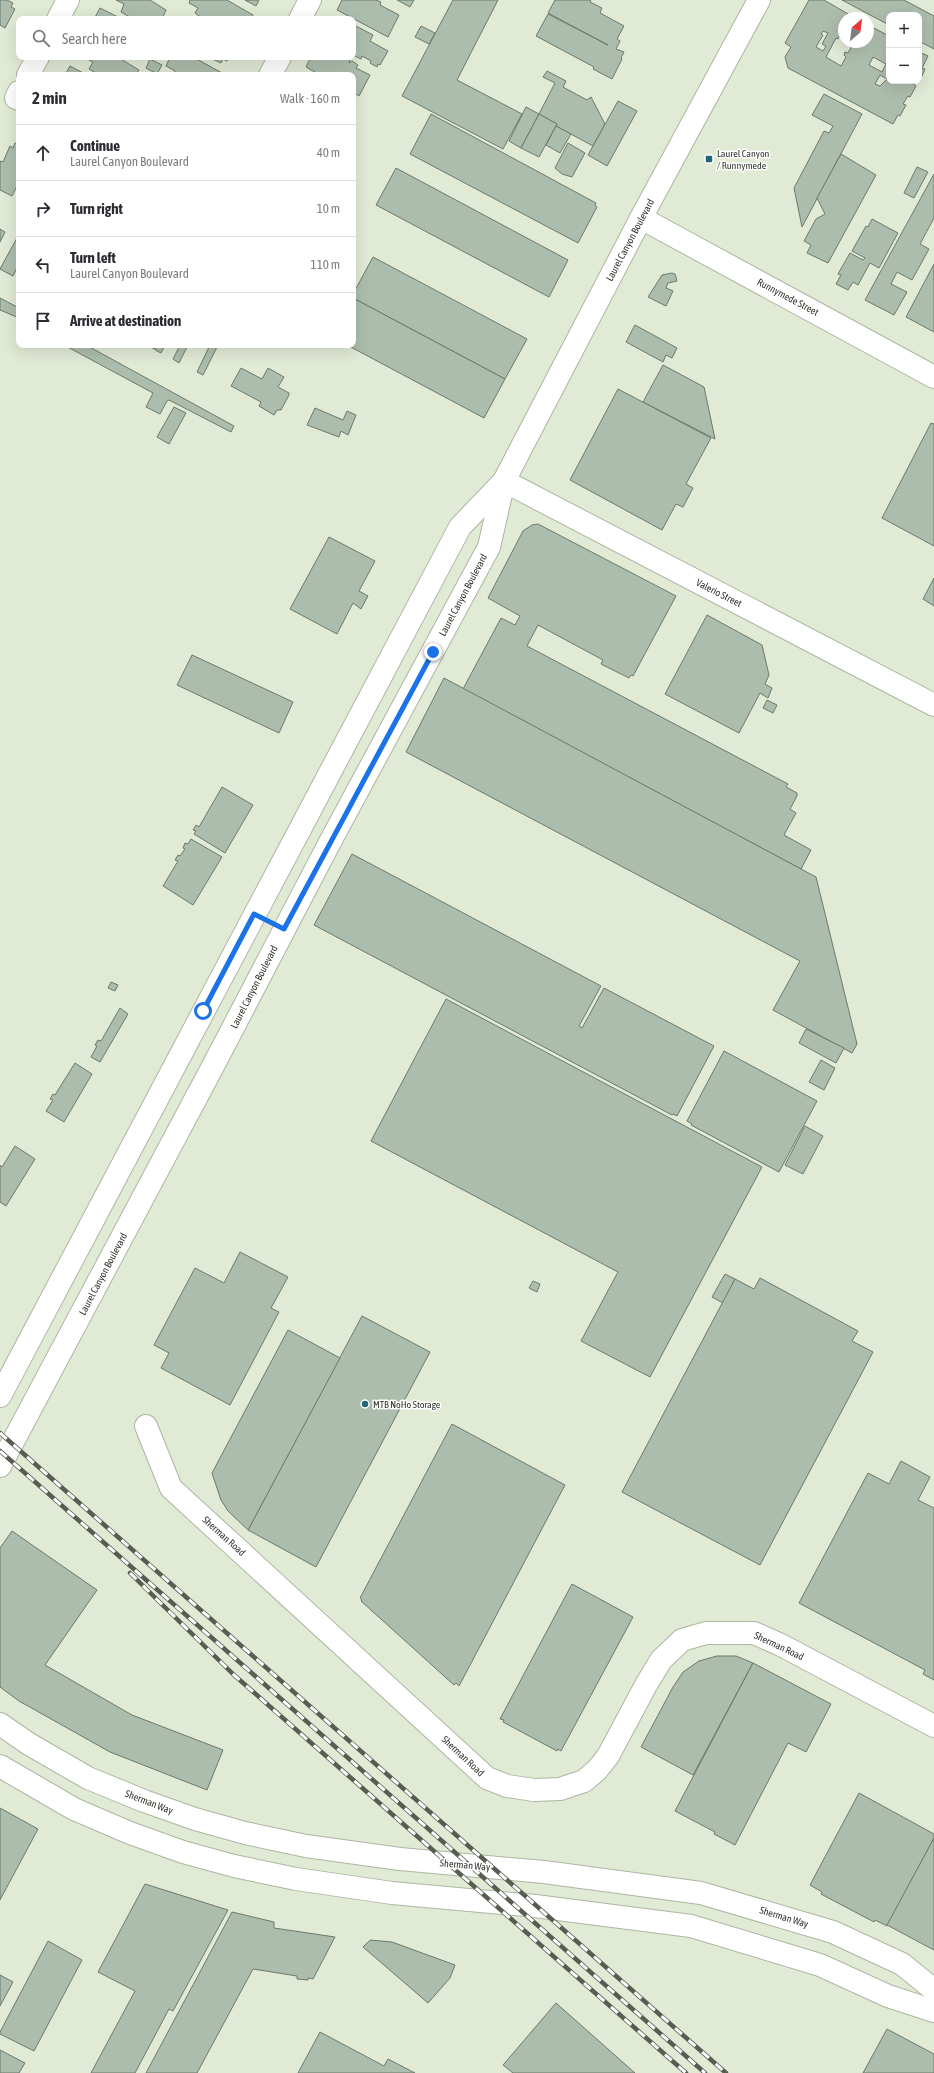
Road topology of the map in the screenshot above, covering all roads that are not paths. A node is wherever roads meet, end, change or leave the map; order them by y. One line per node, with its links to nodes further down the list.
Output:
1 (68, 0): 4 (main road)
2 (310, 0): 5 (main road)
3 (758, 0): 10 (main road, Laurel Canyon Boulevard)
4 (60, 16)
5 (302, 16)
6 (36, 60): 8 (main road)
7 (278, 60): 9 (main road)
8 (30, 72)
9 (272, 72)
10 (641, 218): 11 (main road, Runnymede Street); 12 (main road, Laurel Canyon Boulevard)
11 (934, 377)
12 (504, 481): 13 (main road, Valerio Street); 14 (main road, Laurel Canyon Boulevard); 15 (main road, Laurel Canyon Boulevard)
13 (934, 705)
14 (254, 914): 15 (main road); 16 (main road, Laurel Canyon Boulevard)
15 (284, 929): 18 (main road, Laurel Canyon Boulevard)
16 (0, 1396)
17 (146, 1426): 20 (main road, Sherman Road)
18 (0, 1466)
19 (0, 1724): 22 (main road, Sherman Way)
20 (934, 1726)
21 (0, 1766): 23 (main road)
22 (934, 1990)
23 (934, 2011)

